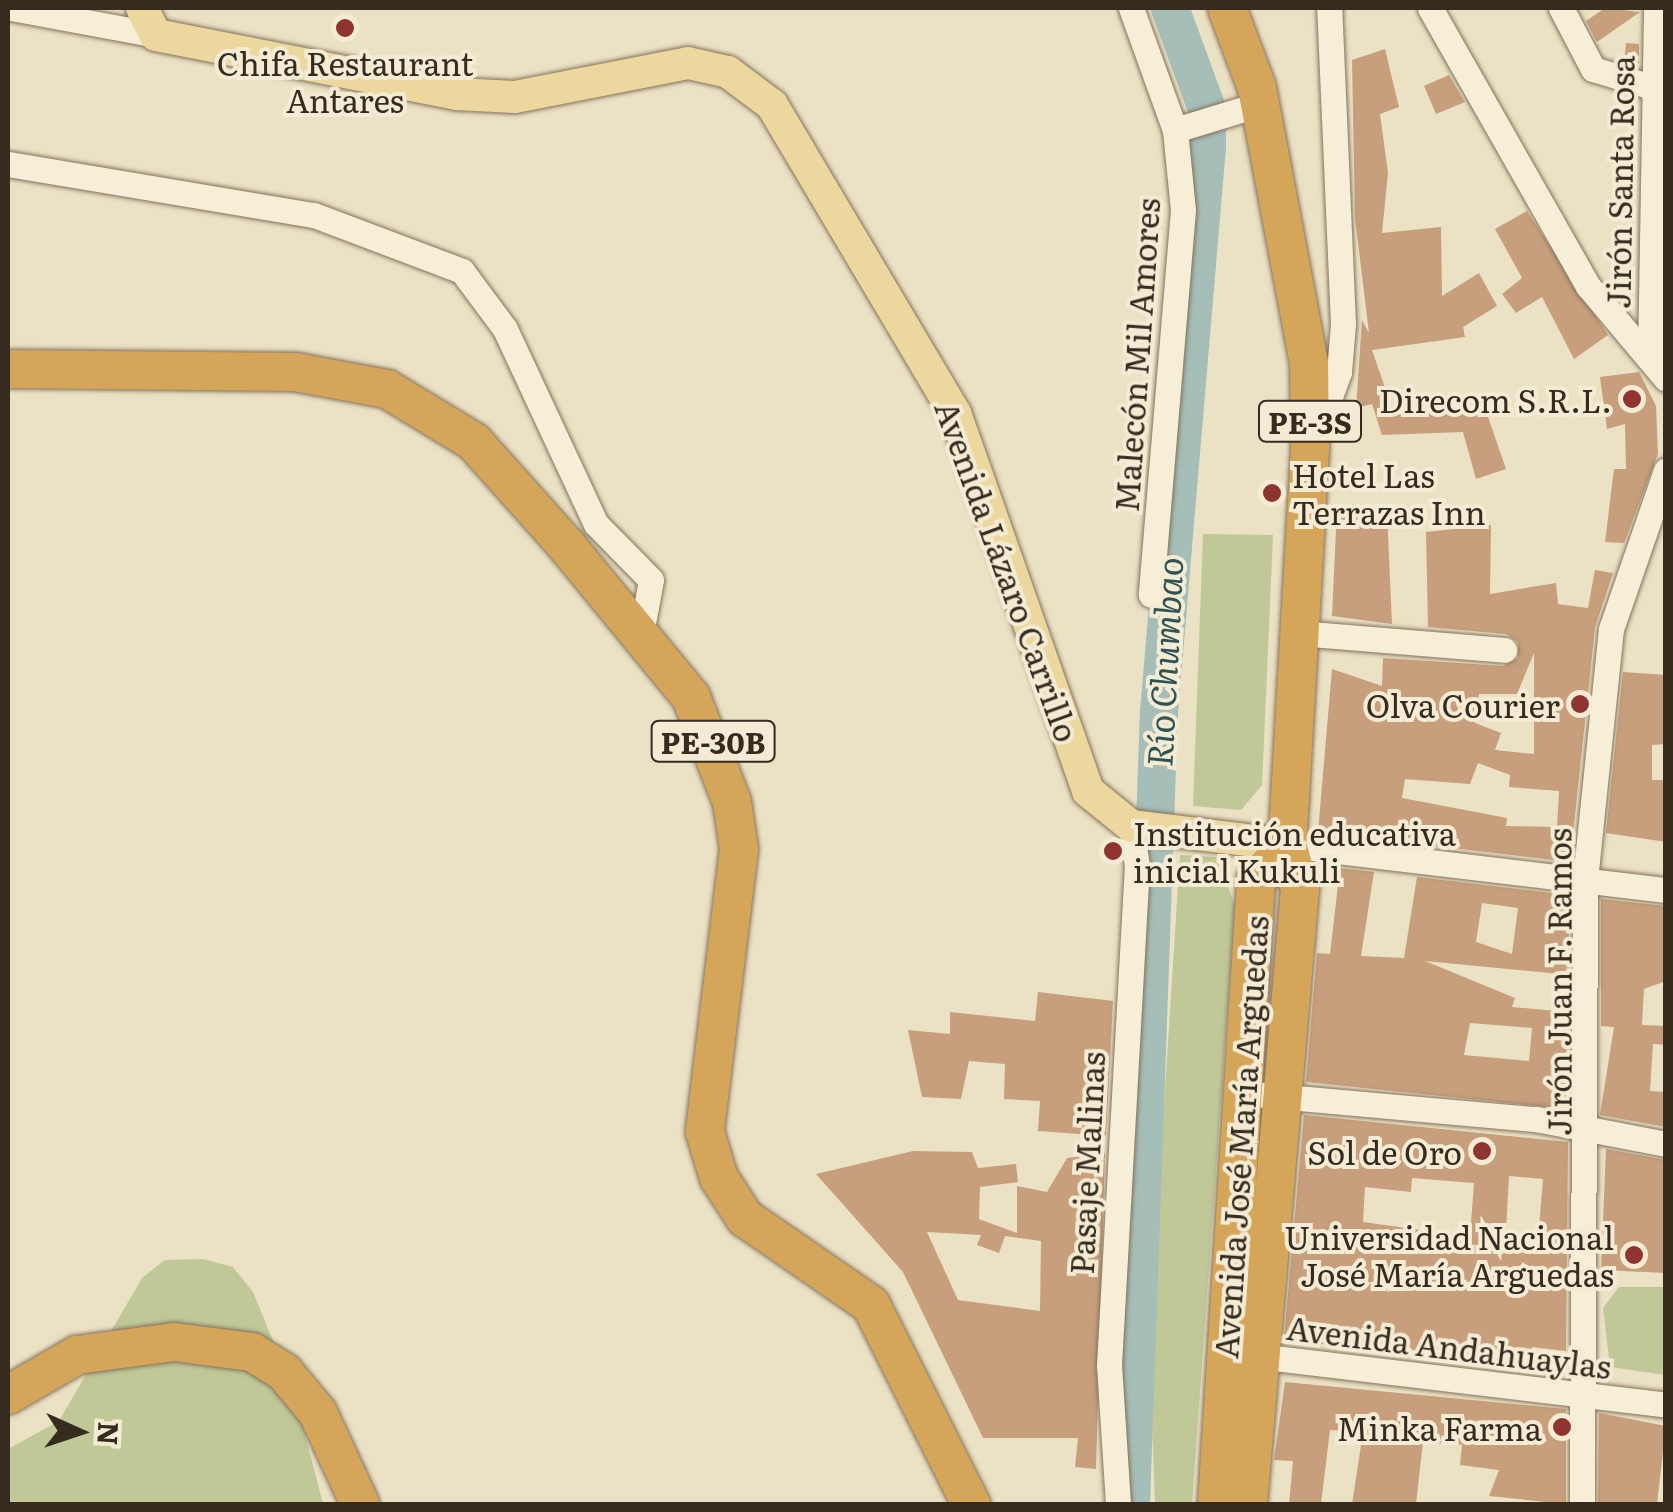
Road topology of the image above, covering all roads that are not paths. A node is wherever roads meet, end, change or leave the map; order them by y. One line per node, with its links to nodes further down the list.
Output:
1 (11, 8): 8 (street, Avenida Lázaro Carrillo)
2 (1131, 8): 11 (street, Malecón Mil Amores)
3 (1227, 8): 10 (highway, PE-3S)
4 (1330, 8): 16 (street)
5 (1430, 8): 13 (street)
6 (1561, 8): 9 (street)
7 (1656, 8): 9 (street, Jirón Santa Rosa)
8 (149, 21): 22 (main road, Avenida Lázaro Carrillo)
9 (1657, 89): 13 (street, Jirón Santa Rosa)
10 (1247, 108): 11 (street); 16 (highway, PE-3S)
11 (1182, 127): 18 (street, Malecón Mil Amores)
12 (8, 164): 20 (street)
13 (1650, 357): 15 (street)
14 (8, 369): 20 (highway, PE-30B)
15 (1666, 379)
16 (1310, 450): 19 (highway, PE-3S)
17 (1666, 470): 24 (street, Jirón Juan F. Ramos)
18 (1151, 596)
19 (1300, 633): 21 (street); 23 (highway, PE-3S)
20 (642, 634): 34 (highway, PE-30B)
21 (1504, 650)
22 (1135, 826): 23 (main road); 35 (street, Pasaje Malinas)
23 (1286, 845): 24 (street); 26 (highway, Avenida José María Arguedas)
24 (1585, 880): 25 (street); 27 (street, Jirón Juan F. Ramos)
25 (1666, 890)
26 (1260, 1096): 27 (street); 29 (highway, Avenida José María Arguedas)
27 (1591, 1131): 28 (street); 31 (street, Jirón Juan F. Ramos)
28 (1666, 1144)
29 (1242, 1354): 31 (street, Avenida Andahuaylas); 36 (highway, Avenida José María Arguedas); 37 (highway, Avenida José María Arguedas)
30 (8, 1395): 33 (highway)
31 (1581, 1395): 32 (street, Avenida Andahuaylas); 38 (street, Jirón Juan F. Ramos)
32 (1666, 1404)
33 (360, 1504)
34 (970, 1504)
35 (1118, 1504)
36 (1217, 1504)
37 (1248, 1504)
38 (1582, 1504)

